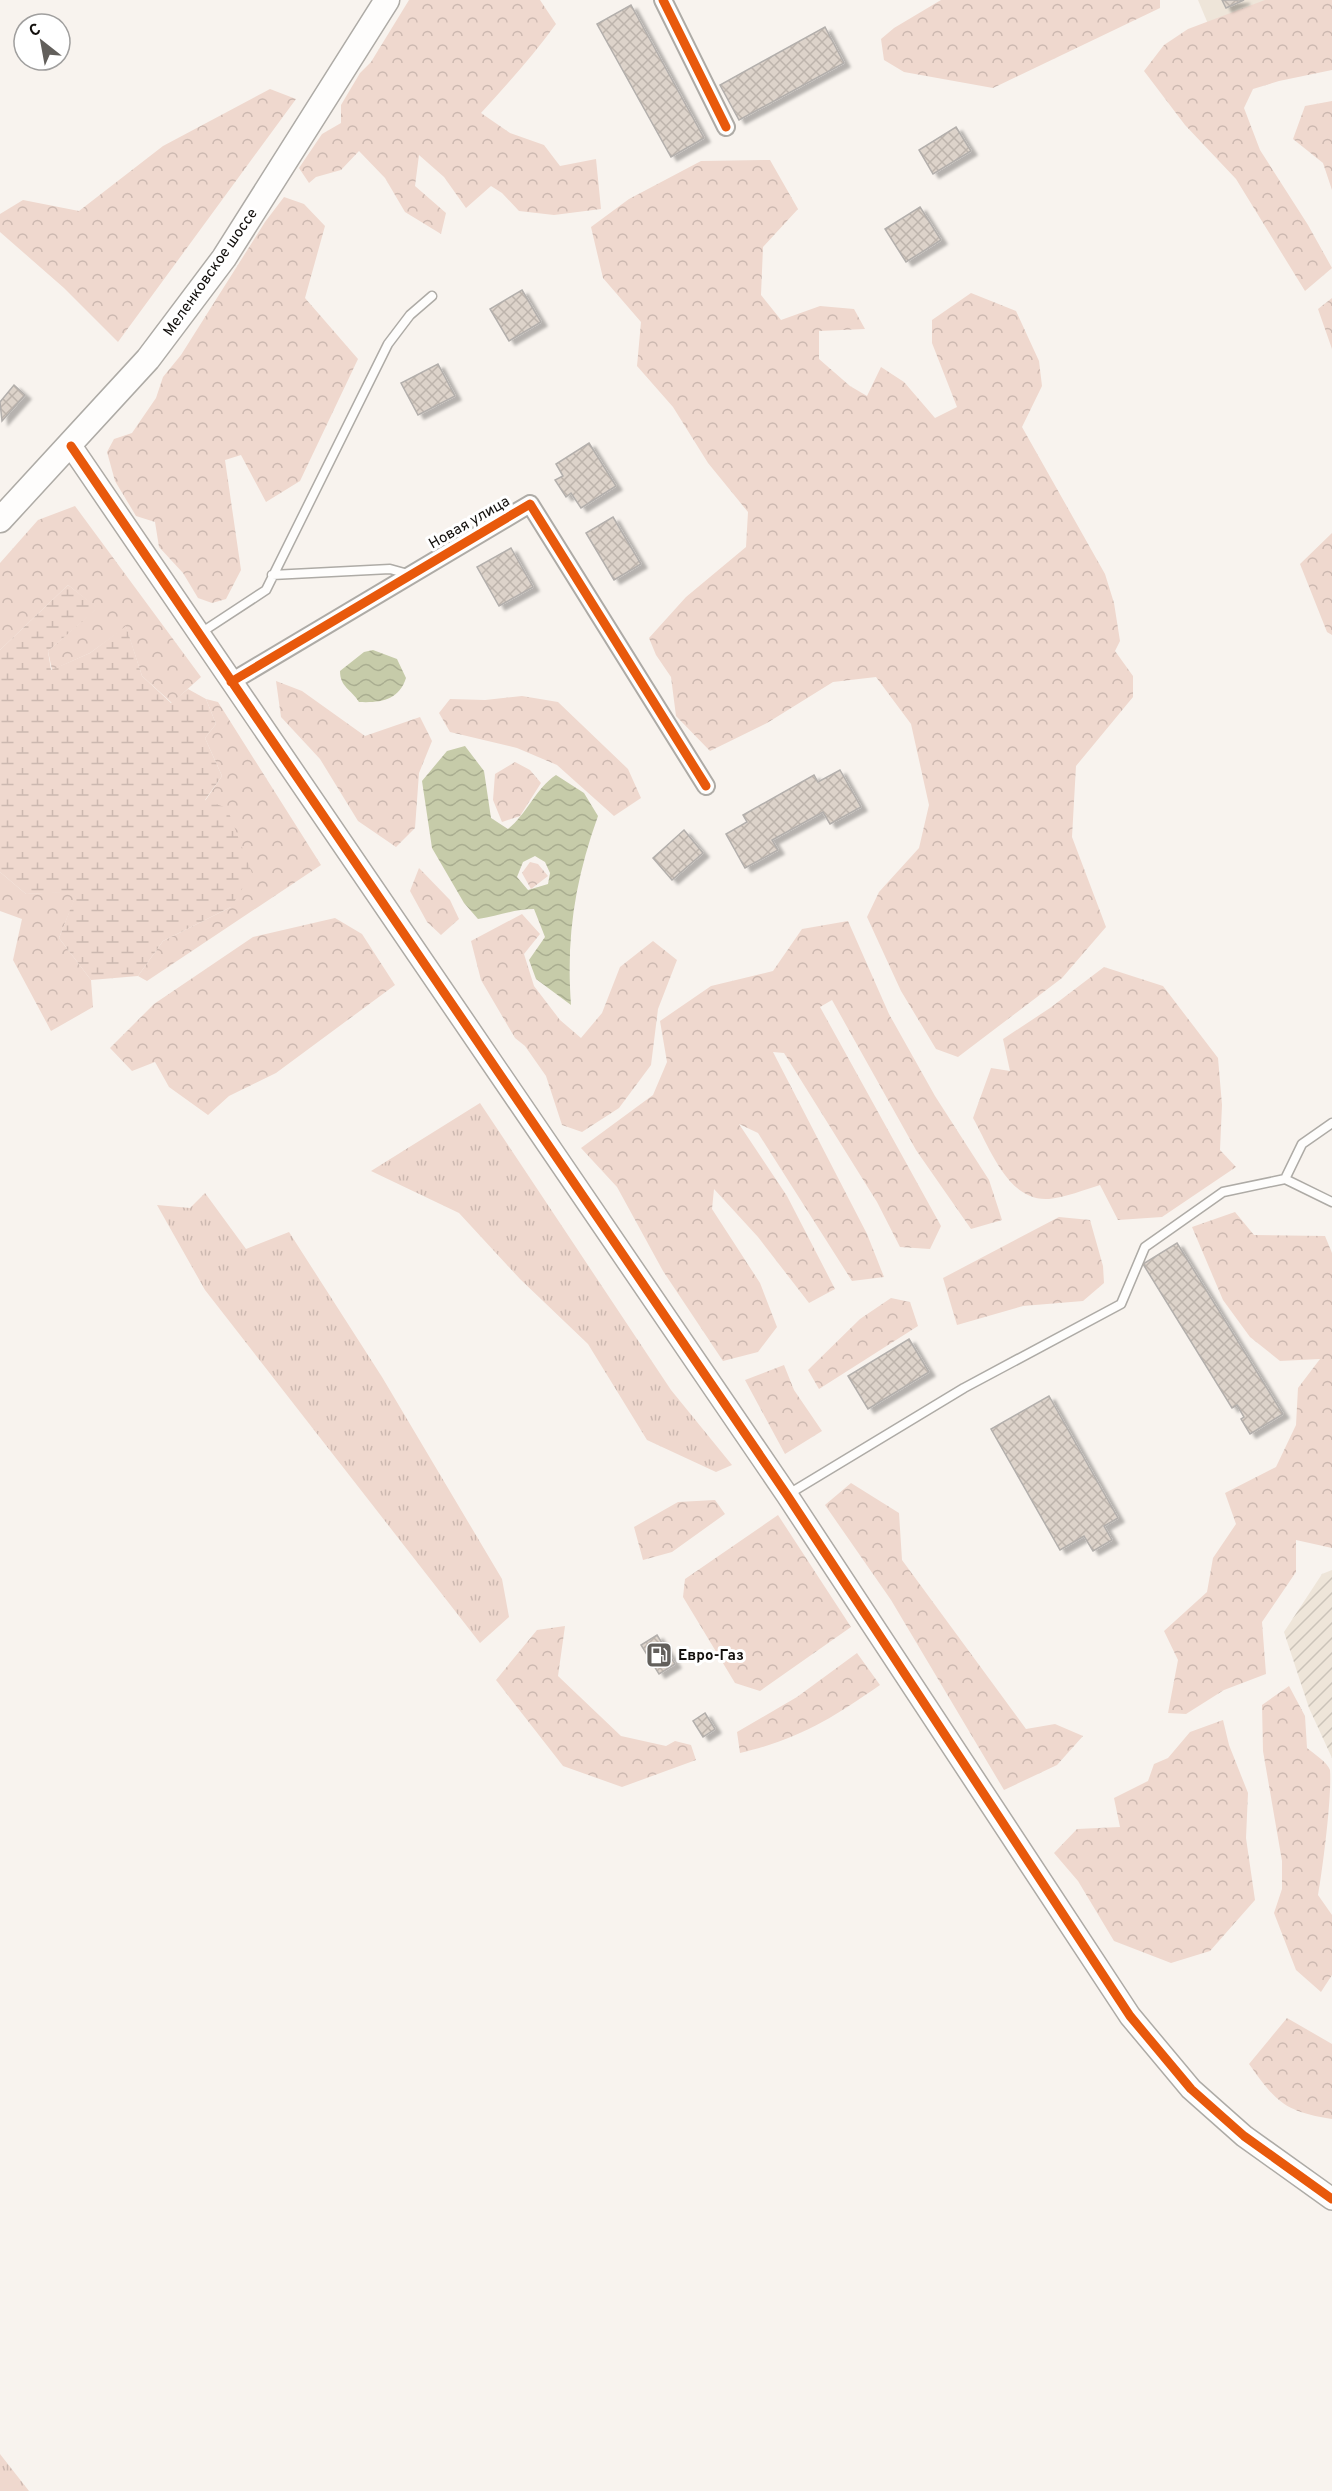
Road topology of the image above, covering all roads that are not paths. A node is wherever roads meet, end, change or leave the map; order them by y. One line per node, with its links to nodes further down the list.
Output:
1 (387, 0): 5 (main road, Меленковское шоссе)
2 (663, 0): 3 (street)
3 (726, 127)
4 (432, 296): 8 (lane)
5 (71, 446): 6 (main road, Меленковское шоссе); 9 (street)
6 (0, 520)
7 (408, 574): 8 (lane); 10 (street, Новая улица); 11 (street, Новая улица)
8 (272, 575): 9 (lane)
9 (199, 634): 10 (street)
10 (231, 682): 15 (street)
11 (706, 786)
12 (1332, 1123): 13 (lane)
13 (1285, 1179): 14 (lane); 15 (lane)
14 (1332, 1202)
15 (787, 1495): 16 (street)
16 (1332, 2199)

